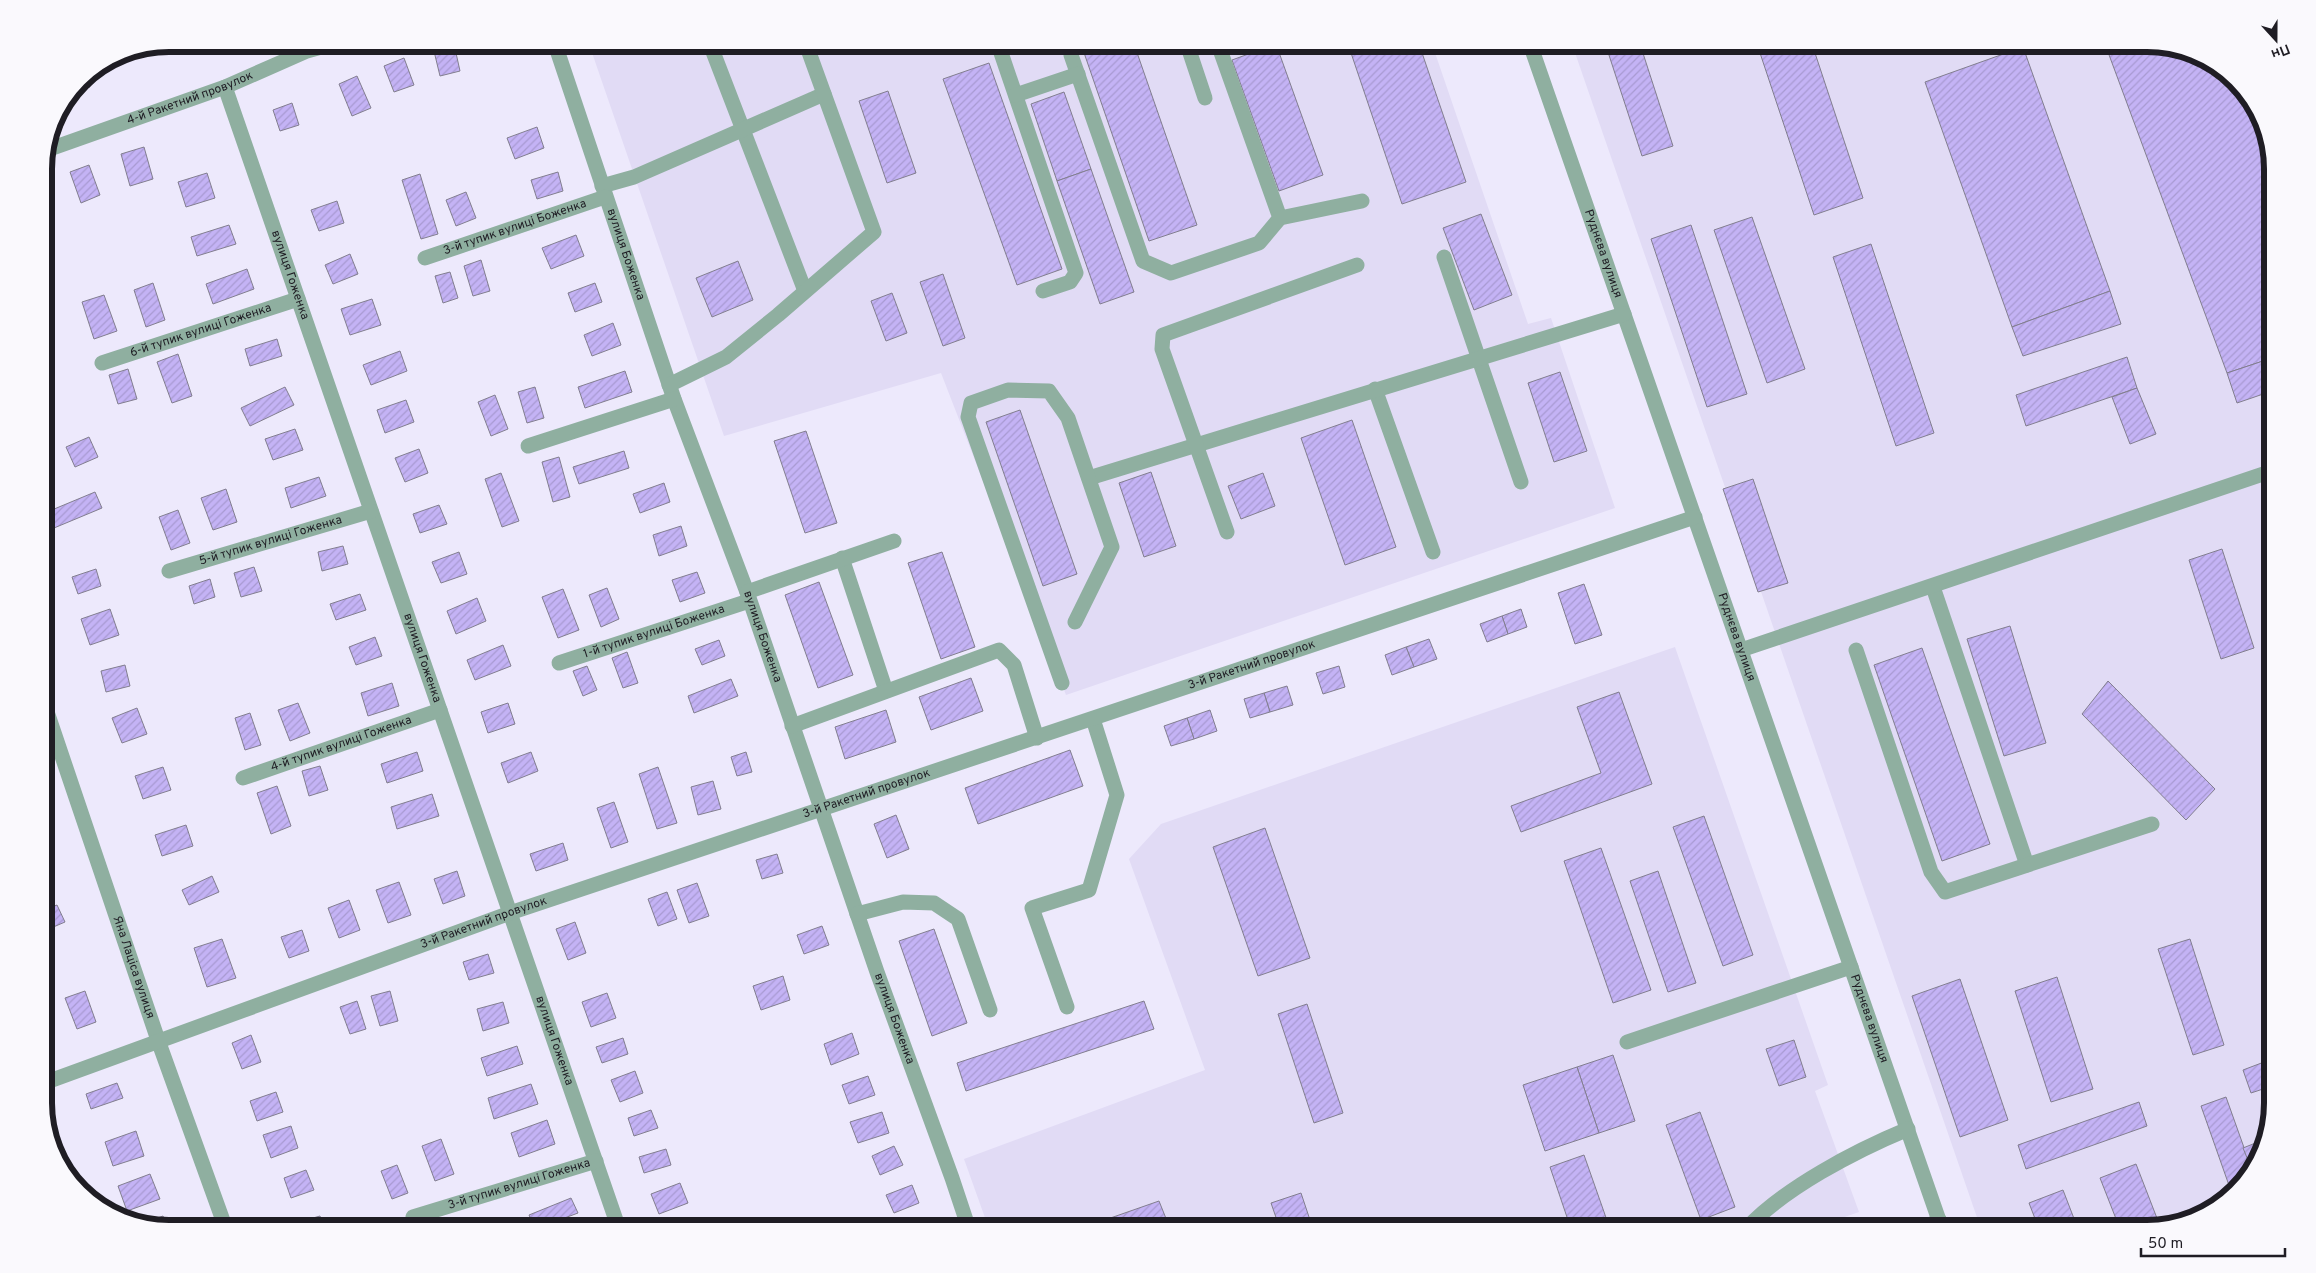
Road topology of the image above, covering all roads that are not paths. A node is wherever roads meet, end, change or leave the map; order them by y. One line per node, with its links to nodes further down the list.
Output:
1 (296, 52): 11 (street, 4-й Ракетний провулок)
2 (558, 52): 17 (street, вулиця Боженка)
3 (713, 52): 15 (street)
4 (809, 52): 12 (street)
5 (1001, 52): 13 (street)
6 (1190, 52): 14 (street)
7 (1221, 52): 19 (street)
8 (1533, 52): 26 (street, Руднєва вулиця)
9 (1071, 55): 10 (street)
10 (1078, 74): 13 (street); 19 (street)
11 (225, 87): 16 (street, 4-й Ракетний провулок); 25 (street, вулиця Гоженка)
12 (824, 94): 15 (street, 3-й тупик вулиці Боженка); 23 (street)
13 (1016, 95): 24 (street)
14 (1205, 98)
15 (743, 130): 17 (street, 3-й тупик вулиці Боженка); 23 (street)
16 (55, 147)
17 (603, 192): 21 (street, 3-й тупик вулиці Боженка); 30 (street, вулиця Боженка)
18 (1362, 201): 19 (street)
19 (1280, 218)
20 (1444, 257): 27 (street)
21 (425, 258)
22 (1356, 265): 31 (street)
23 (805, 292): 30 (street)
24 (1043, 292)
25 (298, 298): 28 (street, 6-й тупик вулиці Гоженка); 36 (street, вулиця Гоженка)
26 (1624, 314): 27 (street); 37 (street, Руднєва вулиця)
27 (1478, 357): 29 (street); 35 (street)
28 (102, 363)
29 (1375, 389): 31 (street); 40 (street)
30 (672, 392): 32 (street); 44 (street, вулиця Боженка)
31 (1196, 445): 34 (street); 38 (street)
32 (528, 446)
33 (2263, 474): 43 (street)
34 (1088, 478): 45 (street); 49 (street)
35 (1521, 482)
36 (371, 511): 42 (street, 5-й тупик вулиці Гоженка); 51 (street, вулиця Гоженка)
37 (1695, 517): 46 (street, Руднєва вулиця); 52 (street, 3-й Ракетний провулок)
38 (1227, 532)
39 (894, 541): 41 (street, 1-й тупик вулиці Боженка)
40 (1433, 552)
41 (842, 558): 44 (street, 1-й тупик вулиці Боженка); 50 (street)
42 (170, 571)
43 (1933, 587): 46 (street); 59 (street)
44 (748, 597): 48 (street, 1-й тупик вулиці Боженка); 53 (street, вулиця Боженка)
45 (1075, 622)
46 (1741, 650): 62 (street, Руднєва вулиця)
47 (1856, 650): 59 (street)
48 (559, 663)
49 (1062, 683)
50 (886, 691): 53 (street); 55 (street)
51 (440, 710): 56 (street, 4-й тупик вулиці Гоженка); 60 (street, вулиця Гоженка)
52 (1093, 719): 55 (street, 3-й Ракетний провулок); 63 (street)
53 (792, 726): 57 (street, вулиця Боженка)
54 (53, 730): 66 (street, Яна Лаціса вулиця)
55 (1037, 738): 57 (street, 3-й Ракетний провулок)
56 (243, 778)
57 (821, 811): 60 (street, 3-й Ракетний провулок); 61 (street, вулиця Боженка)
58 (2152, 824): 59 (street)
59 (2027, 865)
60 (510, 914): 66 (street, 3-й Ракетний провулок); 69 (street, вулиця Гоженка)
61 (857, 914): 64 (street); 73 (street, вулиця Боженка)
62 (1851, 967): 65 (street); 68 (street, Руднєва вулиця)
63 (1067, 1007)
64 (990, 1010)
65 (1627, 1042)
66 (159, 1043): 67 (street, 3-й Ракетний провулок); 71 (street, Яна Лаціса вулиця)
67 (53, 1080)
68 (1908, 1129): 74 (street); 75 (street, Руднєва вулиця)
69 (596, 1161): 70 (street, 3-й тупик вулиці Гоженка); 72 (street, вулиця Гоженка)
70 (413, 1217)
71 (223, 1220)
72 (617, 1220)
73 (966, 1220)
74 (1754, 1220)
75 (1939, 1220)

